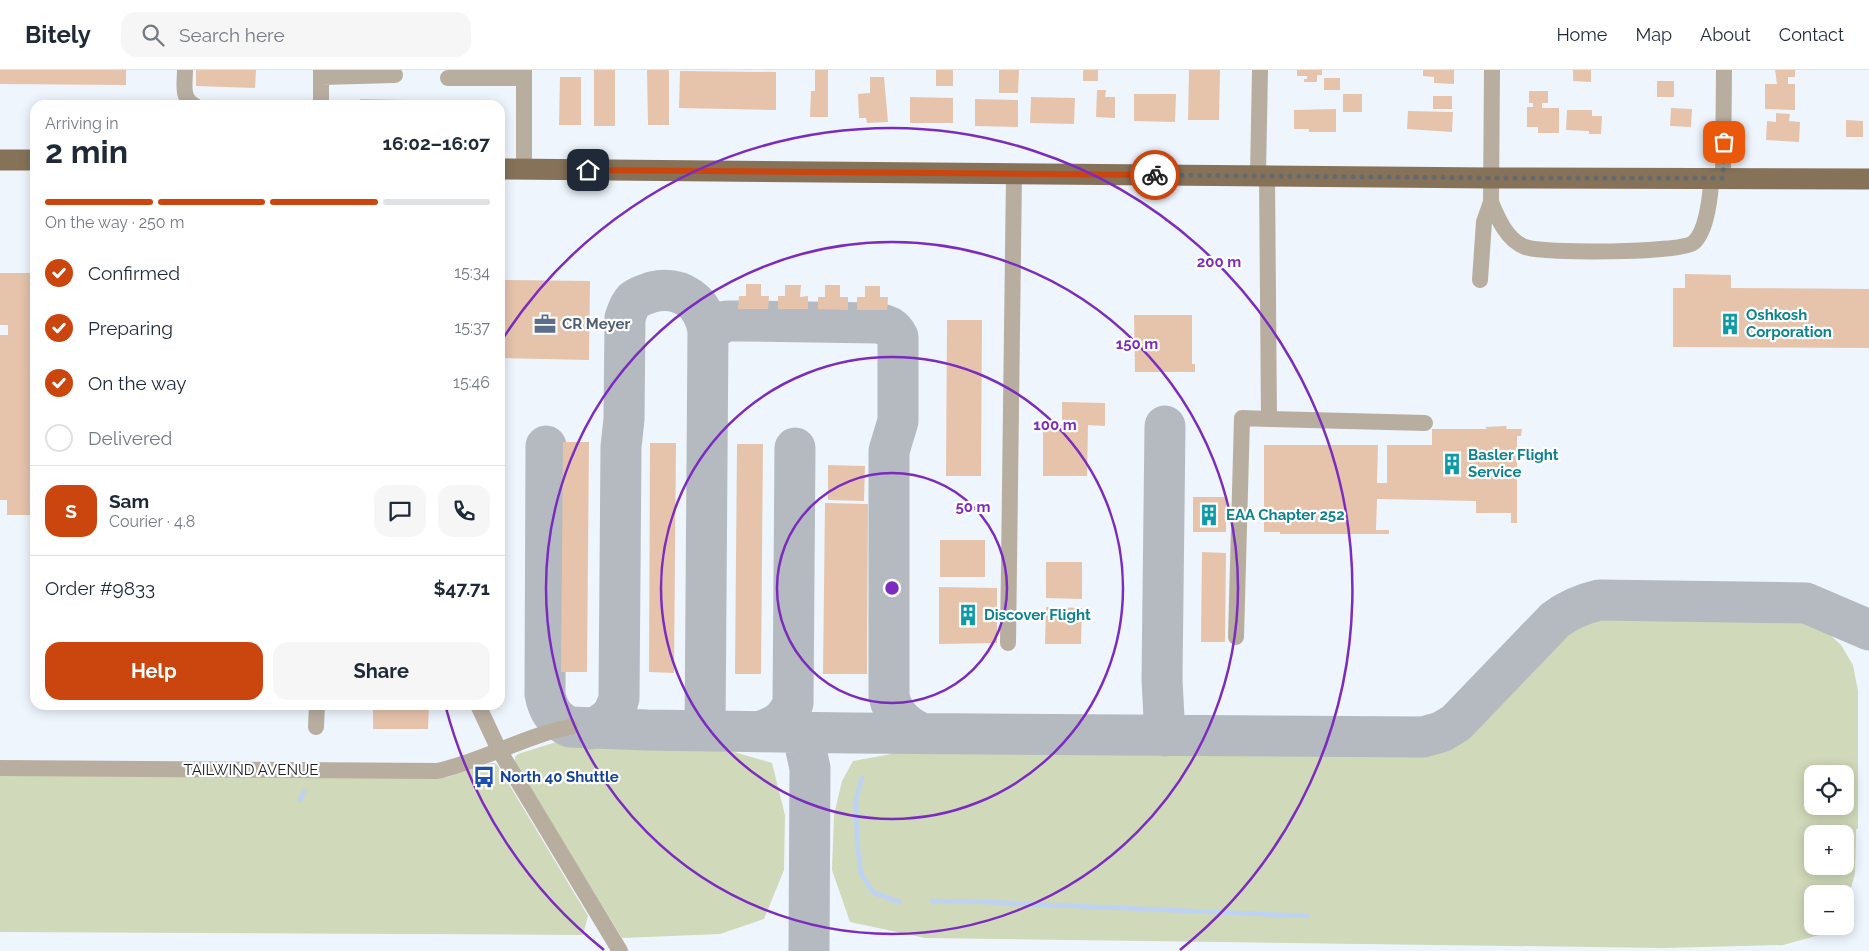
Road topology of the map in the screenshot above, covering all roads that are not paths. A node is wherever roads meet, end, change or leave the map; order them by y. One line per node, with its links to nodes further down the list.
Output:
1 (185, 70): 9 (street)
2 (1260, 70): 16 (street)
3 (1492, 70): 18 (street)
4 (1724, 70): 17 (street)
5 (321, 73): 7 (street); 10 (street)
6 (524, 74): 8 (street); 14 (street)
7 (395, 75)
8 (448, 78)
9 (187, 100)
10 (321, 100)
11 (0, 160): 12 (main road)
12 (30, 160)
13 (505, 169): 14 (main road)
14 (524, 170): 15 (main road)
15 (1014, 174): 16 (main road); 25 (street)
16 (1263, 175): 18 (main road); 22 (street)
17 (1717, 177): 18 (main road); 19 (main road); 20 (street)
18 (1490, 178): 20 (street)
19 (1869, 179)
20 (1491, 202): 21 (street)
21 (1480, 280)
22 (1269, 419): 23 (street); 24 (street)
23 (1425, 424)
24 (1236, 637)
25 (1008, 643)
26 (317, 710): 28 (street)
27 (480, 710): 30 (street)
28 (316, 727)
29 (570, 727): 30 (street, TAILWIND AVENUE)
30 (499, 750): 31 (street, TAILWIND AVENUE); 32 (street)
31 (0, 768)
32 (620, 951)

